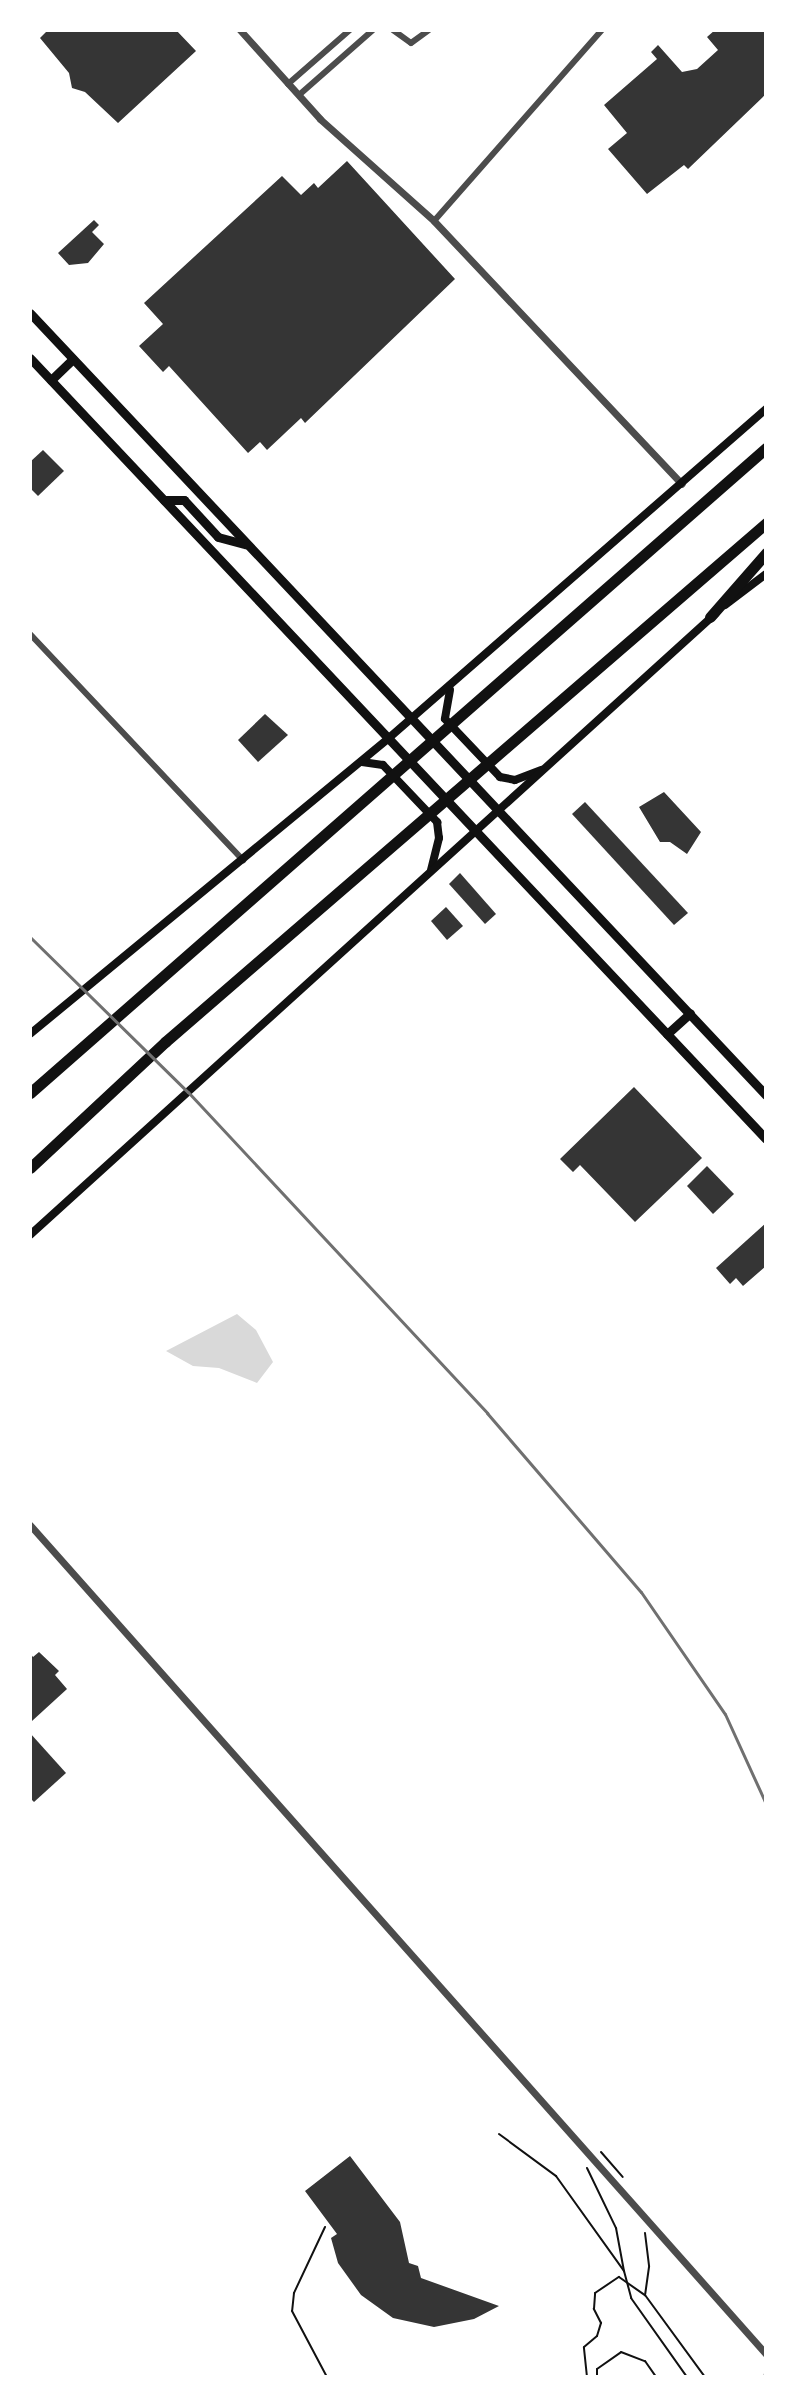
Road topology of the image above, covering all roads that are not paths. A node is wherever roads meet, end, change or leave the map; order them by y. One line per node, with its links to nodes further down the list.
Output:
1 (240, 30): 7 (street)
2 (350, 30): 7 (street)
3 (373, 30): 8 (street)
4 (393, 30): 5 (street)
5 (429, 30)
6 (602, 30): 9 (street)
7 (288, 84): 8 (street)
8 (299, 95): 9 (street)
9 (434, 221): 16 (street)
10 (30, 313): 12 (main road)
11 (30, 358): 13 (main road)
12 (73, 359): 13 (main road); 19 (main road)
13 (51, 380): 17 (main road)
14 (766, 409): 16 (main road)
15 (766, 448): 36 (highway)
16 (682, 484): 24 (main road)
17 (164, 500): 19 (main road); 26 (main road)
18 (766, 523): 39 (highway)
19 (245, 544): 25 (main road)
20 (766, 553): 22 (highway)
21 (766, 574): 22 (main road)
22 (710, 617): 28 (main road)
23 (30, 634): 31 (street)
24 (466, 672): 25 (main road); 28 (main road)
25 (412, 719): 26 (main road); 29 (main road)
26 (390, 737): 27 (main road); 30 (main road)
27 (361, 762): 31 (main road); 32 (main road)
28 (546, 768): 29 (main road)
29 (499, 810): 30 (main road); 33 (main road)
30 (476, 831): 32 (main road); 35 (main road)
31 (243, 860): 34 (main road)
32 (431, 872): 40 (main road)
33 (690, 1013): 35 (main road); 37 (main road)
34 (30, 1034)
35 (667, 1034): 38 (main road)
36 (30, 1093)
37 (766, 1095)
38 (766, 1139)
39 (30, 1168)
40 (30, 1235)
41 (30, 1525): 42 (street)
42 (766, 2354)

